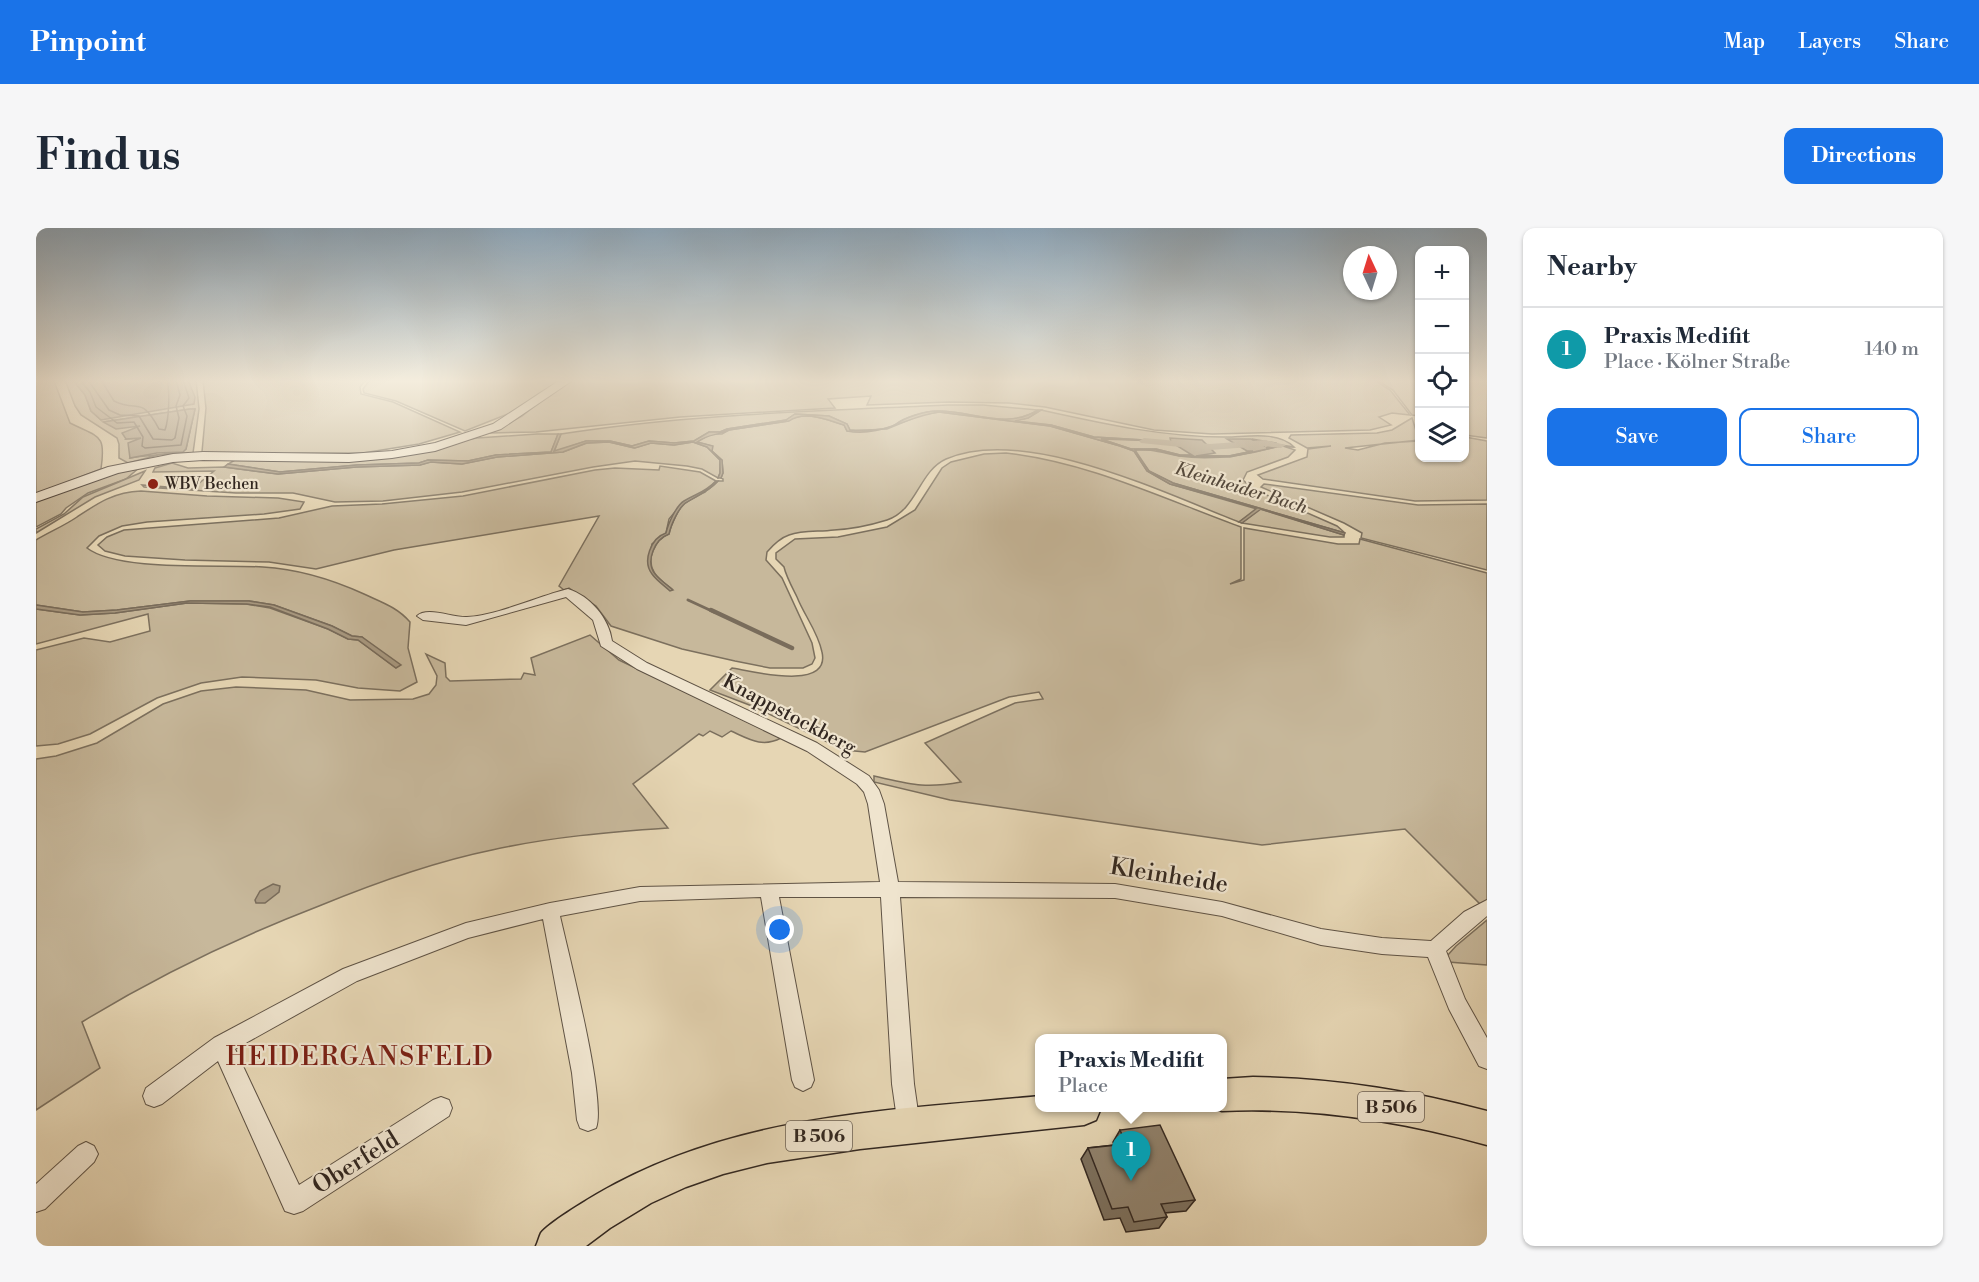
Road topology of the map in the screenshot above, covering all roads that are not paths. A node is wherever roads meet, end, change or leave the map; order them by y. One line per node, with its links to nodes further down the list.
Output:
1 (493, 428): 2 (street)
2 (36, 498)
3 (423, 616): 5 (street, Knappstockberg)
4 (769, 890): 5 (street, Kleinheide); 7 (street, Kleinheide); 11 (street)
5 (890, 891): 8 (street, Kleinheide); 17 (street, Knappstockberg)
6 (1487, 907): 8 (street)
7 (550, 910): 9 (street, Kleinheide); 16 (street)
8 (1435, 949): 10 (street)
9 (222, 1045): 13 (street, Kleinheide); 14 (street, Oberfeld)
10 (1487, 1059)
11 (803, 1080)
12 (1227, 1095): 18 (main road, B 506)
13 (154, 1096)
14 (441, 1108)
15 (1038, 1112): 17 (main road, B 506)
16 (588, 1120)
17 (909, 1126): 21 (main road, B 506)
18 (1487, 1128)
19 (86, 1154): 20 (street)
20 (36, 1200)
21 (573, 1241)

